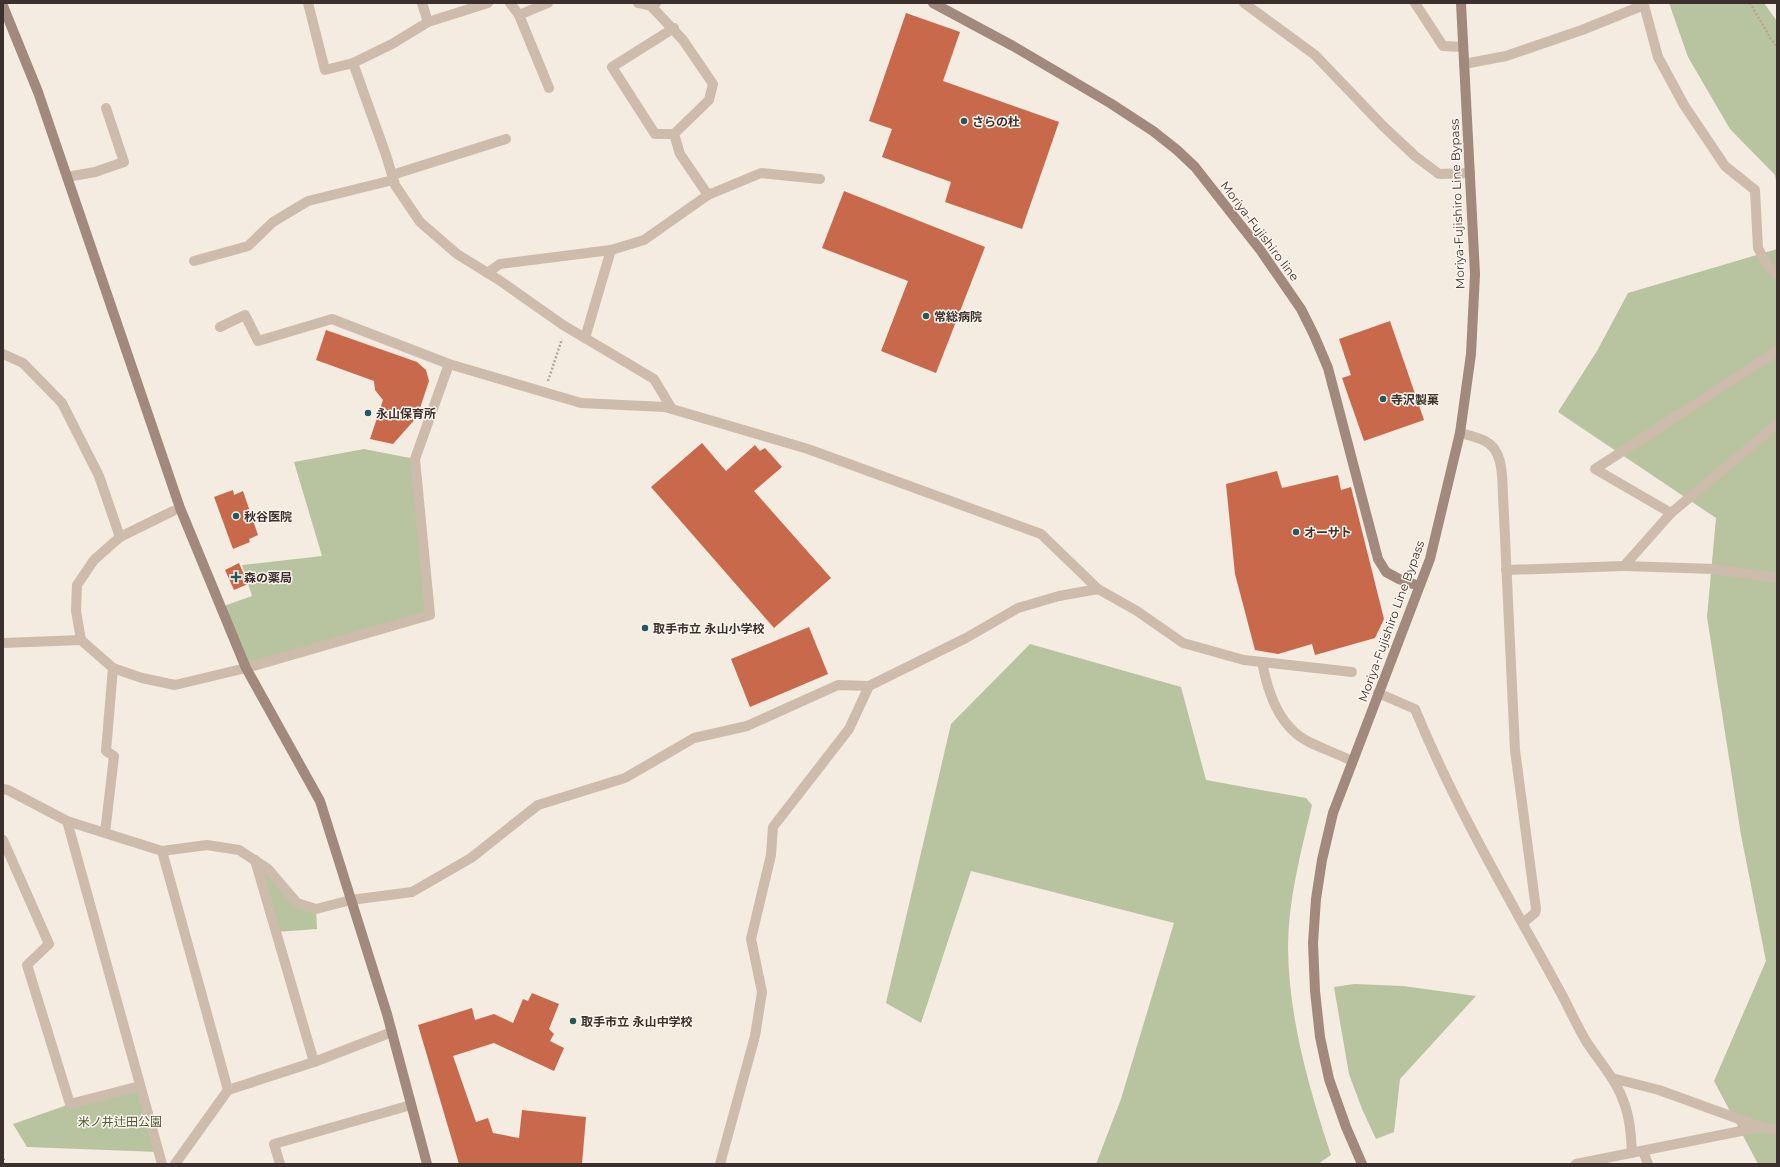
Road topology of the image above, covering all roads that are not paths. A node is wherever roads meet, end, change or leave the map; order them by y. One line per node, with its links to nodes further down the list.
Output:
1 (309, 3): 17 (street)
2 (422, 3): 14 (street)
3 (488, 3): 14 (street)
4 (510, 3): 13 (street)
5 (548, 3): 13 (street)
6 (638, 3): 11 (street)
7 (932, 3): 46 (main road, Moriya-Fujishiro line)
8 (1244, 3): 23 (street)
9 (1415, 3): 16 (street)
10 (1461, 3): 16 (main road, Moriya-Fujishiro Line Bypass)
11 (653, 4): 15 (street)
12 (3, 6): 24 (main road)
13 (519, 15): 19 (street)
14 (428, 22): 17 (street)
15 (674, 28): 21 (street); 21 (street)
16 (1463, 47): 18 (main road, Moriya-Fujishiro Line Bypass)
17 (353, 63): 25 (street)
18 (1464, 64): 23 (main road, Moriya-Fujishiro Line Bypass); 31 (street)
19 (549, 88)
20 (106, 108): 24 (street)
21 (674, 134): 27 (street)
22 (506, 139): 25 (street)
23 (1470, 173): 39 (main road, Moriya-Fujishiro Line Bypass)
24 (67, 177): 52 (main road)
25 (392, 177): 29 (street); 30 (street)
26 (820, 179): 27 (street)
27 (708, 195): 28 (street)
28 (611, 250): 30 (street); 33 (street)
29 (194, 261)
30 (487, 273): 33 (street)
31 (1777, 275)
32 (220, 326): 36 (street)
33 (585, 338): 37 (street)
34 (1777, 351): 41 (street)
35 (3, 354): 42 (street)
36 (449, 364): 37 (street); 52 (street)
37 (672, 409): 47 (street)
38 (1777, 424): 41 (street)
39 (1460, 433): 44 (street); 46 (main road, Moriya-Fujishiro Line Bypass)
40 (172, 511): 42 (street)
41 (1671, 513): 43 (street)
42 (120, 538): 48 (street)
43 (1624, 566): 44 (street); 45 (street)
44 (1506, 570): 64 (street)
45 (1777, 578)
46 (1419, 586): 55 (main road, Moriya-Fujishiro Line Bypass)
47 (1098, 589): 50 (street); 54 (street)
48 (81, 640): 49 (street); 51 (street)
49 (3, 643)
50 (1262, 662): 53 (street); 56 (street)
51 (113, 668): 52 (street); 59 (street)
52 (246, 668): 63 (main road)
53 (1352, 672)
54 (869, 686): 63 (street); 80 (street)
55 (1378, 693): 56 (main road, Moriya-Fujishiro Line Bypass); 64 (street)
56 (1352, 760): 81 (main road, Moriya-Fujishiro Line Bypass)
57 (3, 789): 58 (street)
58 (66, 821): 59 (street); 68 (street)
59 (105, 833): 61 (street)
60 (3, 840): 68 (street)
61 (162, 852): 62 (street); 69 (street)
62 (255, 860): 63 (street); 66 (street)
63 (351, 900): 65 (main road)
64 (1523, 923): 67 (street)
65 (392, 1032): 66 (street); 70 (main road)
66 (314, 1062): 69 (street)
67 (1612, 1078): 71 (street); 74 (street)
68 (140, 1086): 76 (street)
69 (228, 1090): 77 (street)
70 (411, 1105): 78 (street); 79 (main road)
71 (1761, 1127): 72 (street); 73 (street)
72 (1777, 1130)
73 (1643, 1151): 74 (street); 83 (street)
74 (1632, 1154): 75 (street)
75 (1598, 1162): 82 (street)
76 (162, 1164)
77 (175, 1164)
78 (280, 1164)
79 (427, 1164)
80 (720, 1164)
81 (1362, 1164)
82 (1576, 1164)
83 (1648, 1164)

